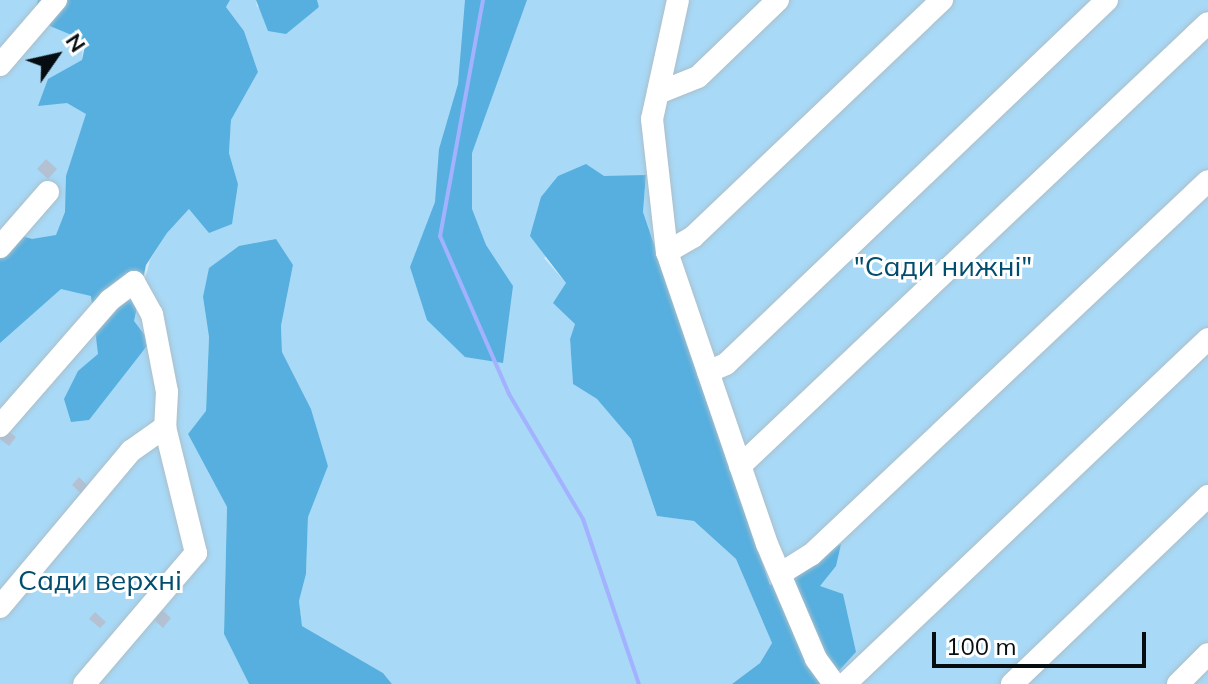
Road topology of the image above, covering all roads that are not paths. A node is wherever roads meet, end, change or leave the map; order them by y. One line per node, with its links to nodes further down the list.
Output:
1 (56, 0): 7 (lane)
2 (678, 0): 8 (lane)
3 (778, 0): 8 (lane)
4 (942, 0): 12 (lane)
5 (1107, 0): 14 (lane)
6 (1208, 23): 17 (lane)
7 (0, 65)
8 (658, 93): 12 (lane)
9 (1208, 181): 19 (lane)
10 (48, 192): 11 (lane)
11 (0, 247)
12 (667, 252): 14 (lane)
13 (1208, 339): 24 (lane)
14 (708, 372): 17 (lane)
15 (0, 426): 16 (lane)
16 (165, 427): 20 (lane); 22 (lane)
17 (740, 466): 19 (lane)
18 (1208, 496): 25 (lane)
19 (780, 574): 23 (lane)
20 (0, 607)
21 (1208, 654): 26 (lane)
22 (84, 684)
23 (834, 684)
24 (845, 684)
25 (1012, 684)
26 (1178, 684)

